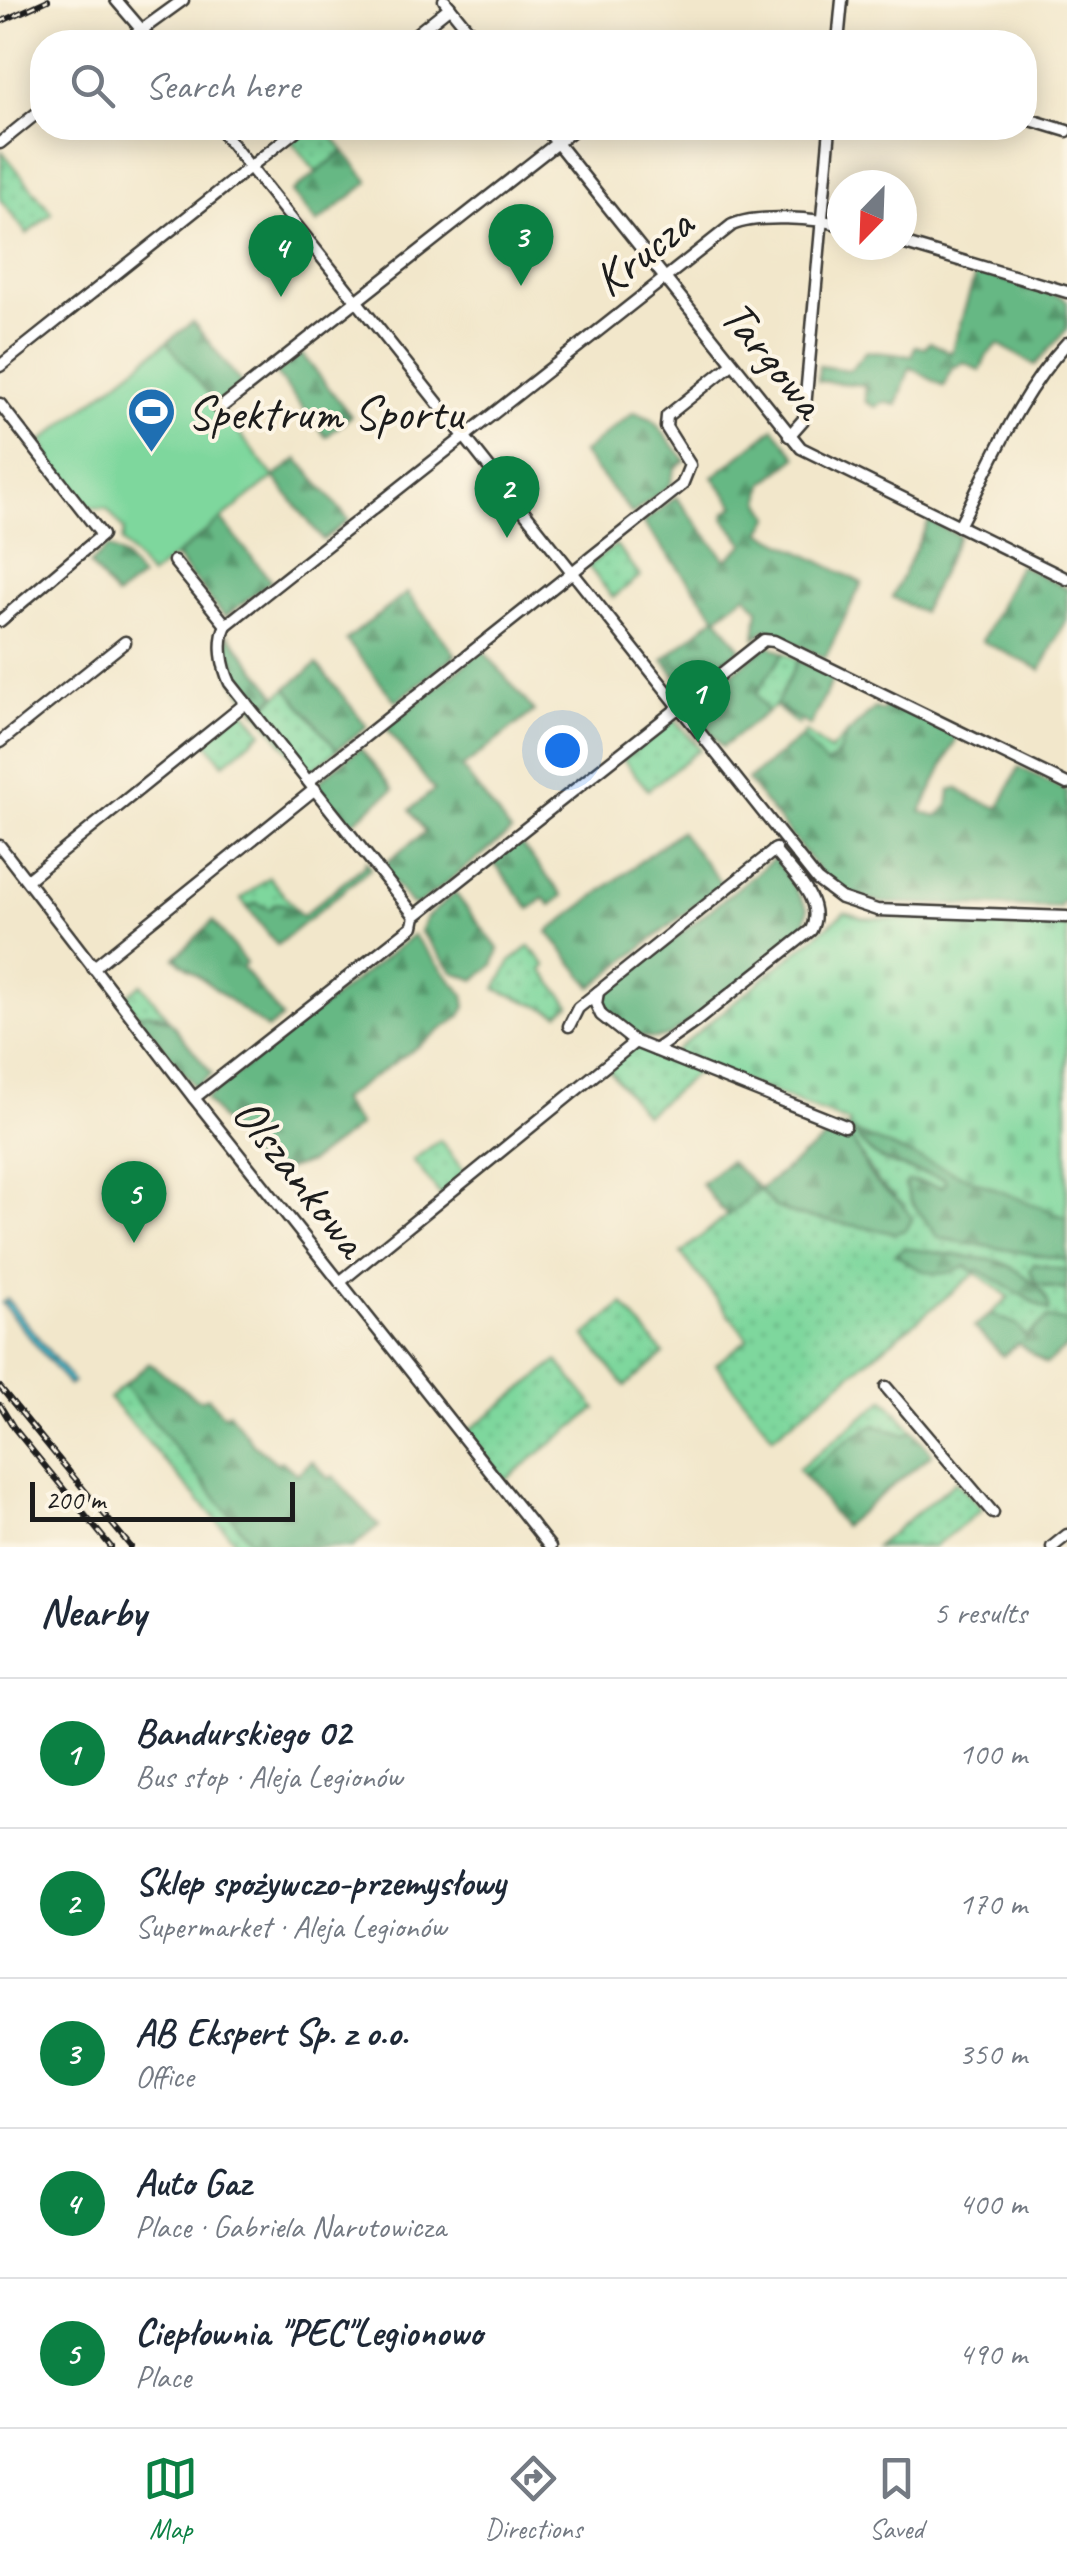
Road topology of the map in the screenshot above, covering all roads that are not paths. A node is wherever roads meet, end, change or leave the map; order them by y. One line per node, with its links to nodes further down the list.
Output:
1 (116, 0): 5 (street)
2 (183, 0): 5 (street)
3 (842, 0): 8 (street)
4 (447, 4): 6 (street); 7 (street)
5 (141, 30)
6 (419, 30)
7 (468, 30)
8 (839, 30)
9 (30, 119): 17 (street)
10 (1037, 122): 11 (street)
11 (1067, 131)
12 (228, 140): 19 (street)
13 (284, 140): 19 (street)
14 (555, 140): 18 (street, Targowa)
15 (561, 140): 18 (street)
16 (829, 140): 20 (street)
17 (0, 143)
18 (557, 143): 23 (street, Targowa); 25 (street)
19 (250, 167): 25 (street); 28 (street)
20 (823, 220): 21 (street, Krucza); 23 (street, Krucza); 31 (street)
21 (827, 221)
22 (917, 247): 24 (street)
23 (664, 278): 27 (street, Targowa); 32 (street, Krucza)
24 (1067, 292)
25 (357, 302): 30 (street); 32 (street)
26 (1067, 343): 33 (street)
27 (732, 364): 31 (street, Targowa); 35 (street)
28 (0, 366)
29 (0, 404): 37 (street)
30 (219, 410)
31 (790, 436): 33 (street, Targowa)
32 (465, 438): 35 (street); 38 (street, Krucza)
33 (959, 526): 36 (street, Targowa)
34 (174, 561): 38 (street)
35 (573, 572): 41 (street); 44 (street)
36 (1067, 579)
37 (0, 621)
38 (226, 625): 40 (street)
39 (124, 642): 42 (street)
40 (246, 703): 44 (street); 48 (street)
41 (680, 706): 43 (street); 45 (street); 49 (street)
42 (0, 742)
43 (1067, 784)
44 (312, 785): 49 (street); 51 (street)
45 (786, 842): 47 (street); 50 (street)
46 (0, 846): 48 (street, Olszankowa)
47 (774, 850): 52 (street); 55 (street)
48 (27, 880): 51 (street, Olszankowa)
49 (415, 916): 56 (street)
50 (1067, 917)
51 (93, 968): 56 (street, Olszankowa)
52 (598, 992): 53 (street); 54 (street)
53 (569, 1026)
54 (635, 1042): 55 (street); 58 (street)
55 (654, 1050): 57 (street)
56 (194, 1098): 58 (street, Olszankowa)
57 (845, 1126)
58 (340, 1282): 62 (street, Olszankowa)
59 (886, 1387): 60 (street)
60 (993, 1513)
61 (1067, 1535): 63 (street)
62 (550, 1547)
63 (1053, 1547)

